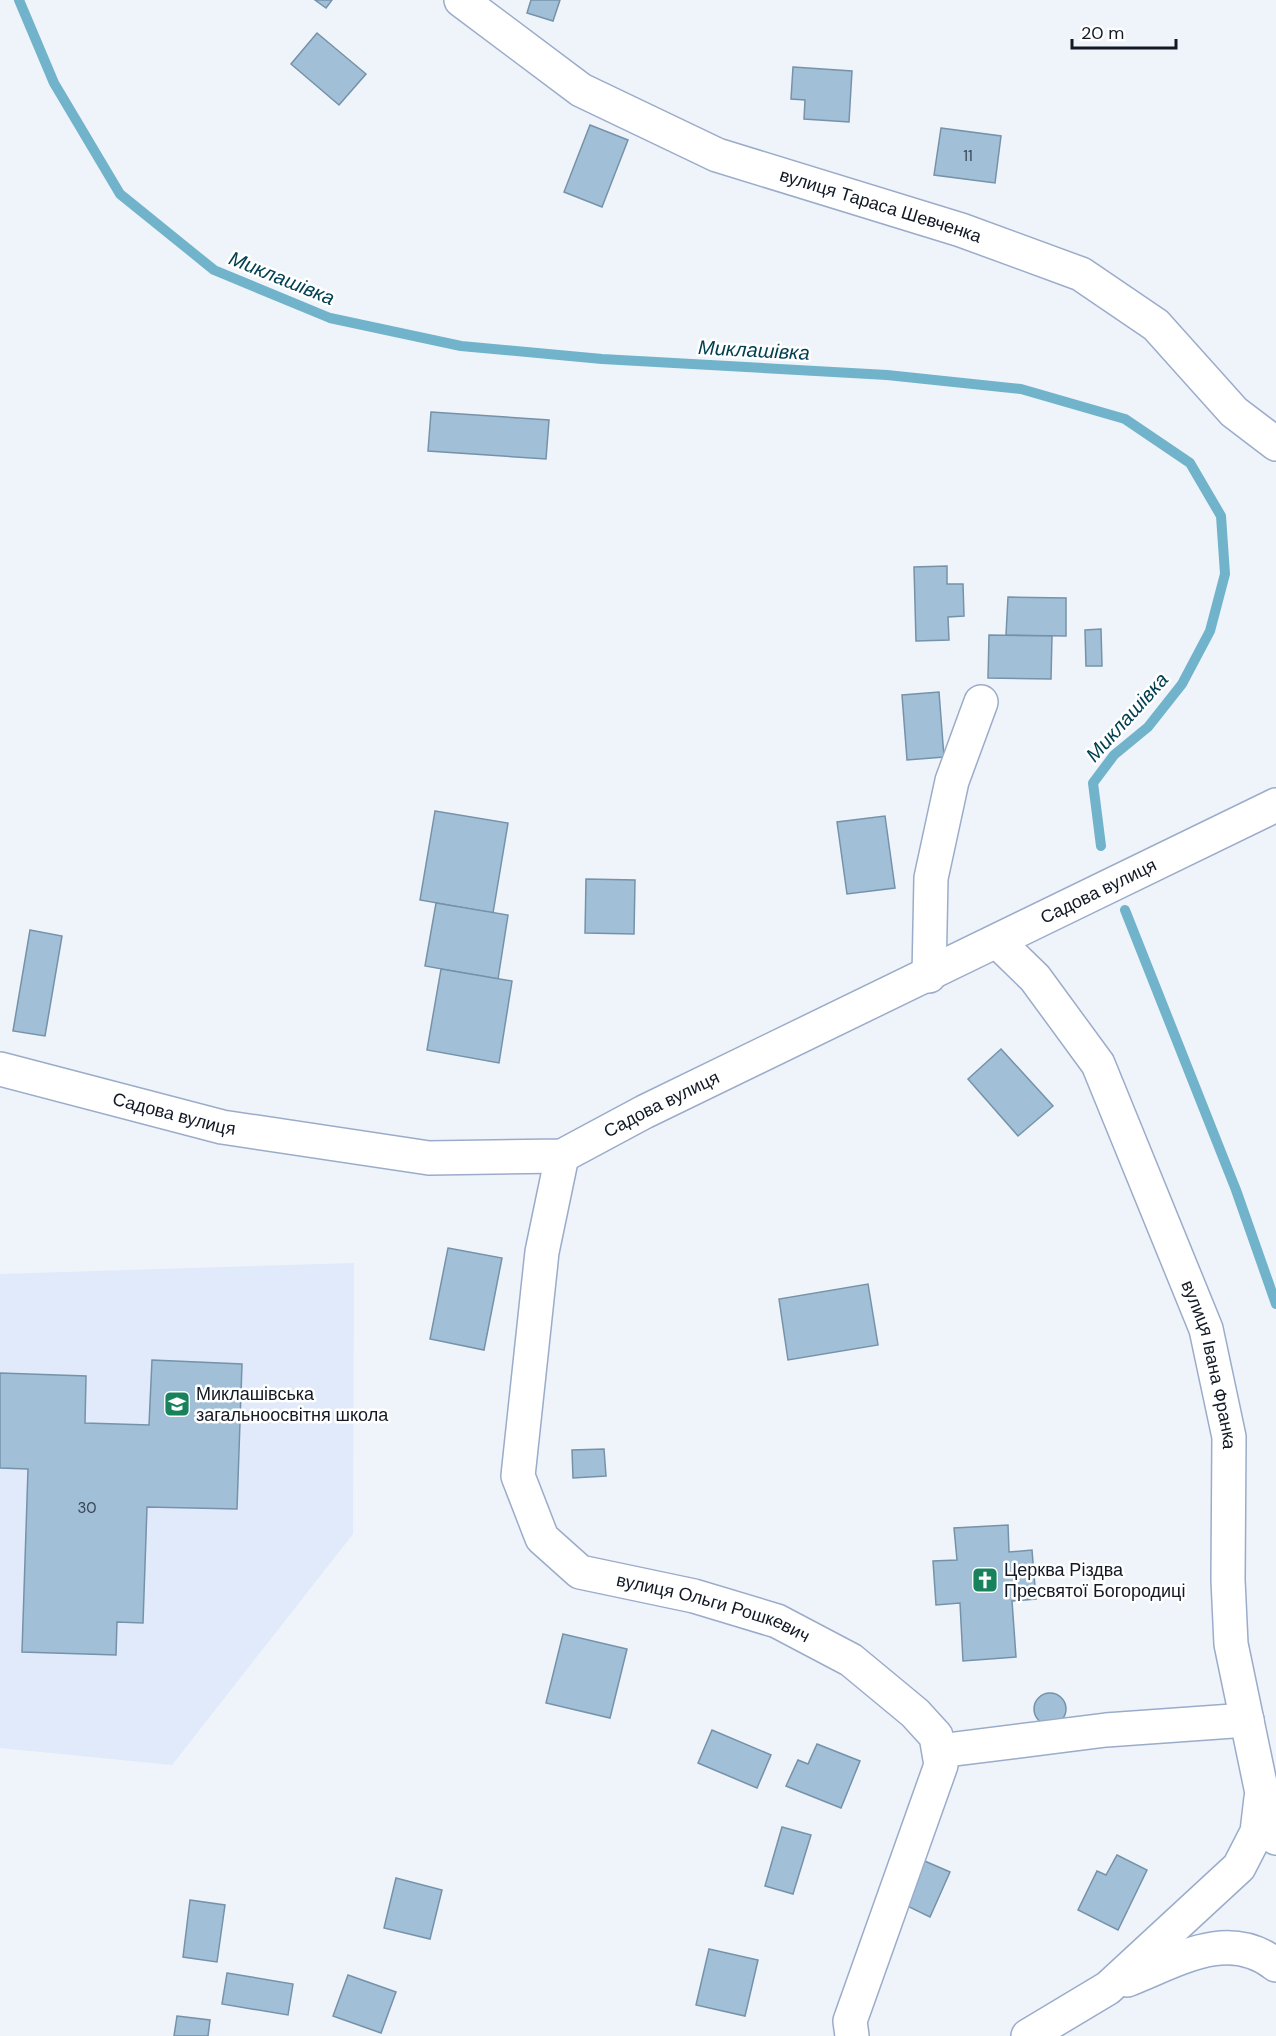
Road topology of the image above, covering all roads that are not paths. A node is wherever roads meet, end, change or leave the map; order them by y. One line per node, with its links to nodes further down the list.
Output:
1 (461, 0): 2 (street, вулиця Тараса Шевченка)
2 (1276, 444)
3 (981, 702): 6 (street)
4 (1276, 805): 5 (street, Садова вулиця)
5 (998, 942): 6 (street, Садова вулиця); 9 (street, вулиця Івана Франка)
6 (928, 976): 8 (street, Садова вулиця)
7 (0, 1070): 8 (street, Садова вулиця)
8 (562, 1156): 10 (street, вулиця Ольги Рошкевич)
9 (1246, 1720): 10 (street); 11 (street, вулиця Івана Франка)
10 (939, 1751): 15 (street)
11 (1262, 1793): 12 (street, вулиця Івана Франка); 14 (street)
12 (1276, 1838)
13 (1276, 1965): 14 (street)
14 (1108, 1988): 16 (street)
15 (852, 2036)
16 (1028, 2036)

